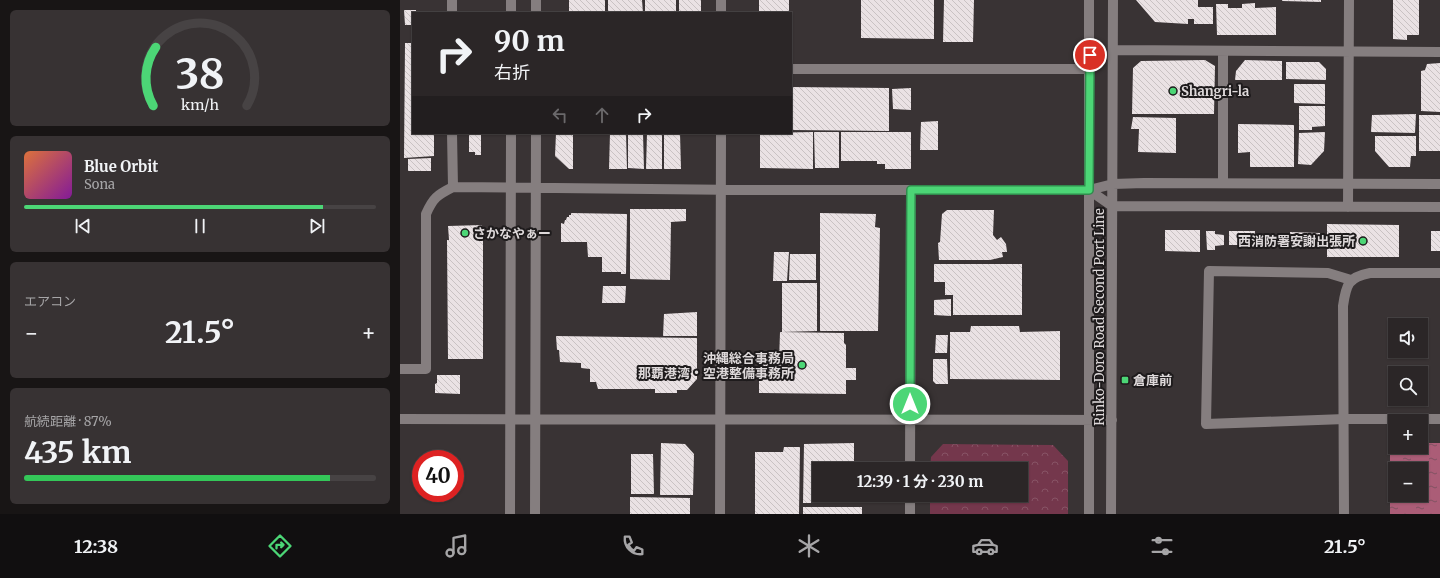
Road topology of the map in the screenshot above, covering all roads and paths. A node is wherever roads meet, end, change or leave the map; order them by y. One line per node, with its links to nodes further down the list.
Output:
1 (452, 0): 8 (street)
2 (511, 0): 9 (street)
3 (536, 0): 10 (street)
4 (721, 0): 11 (street)
5 (1090, 0): 17 (street, Rinko-Doro Road Second Port Line)
6 (1113, 0): 12 (street, Rinko-Doro Road Second Port Line)
7 (1349, 0): 14 (street)
8 (452, 12)
9 (511, 12)
10 (536, 12)
11 (721, 12)
12 (1113, 50): 13 (street); 24 (street, Rinko-Doro Road Second Port Line)
13 (1223, 51): 14 (street); 22 (street)
14 (1349, 51): 15 (street); 23 (street)
15 (1440, 52)
16 (792, 69): 17 (street)
17 (1090, 69): 31 (street, Rinko-Doro Road Second Port Line)
18 (452, 134): 26 (street)
19 (511, 134): 27 (street)
20 (536, 134): 28 (street)
21 (721, 134): 29 (street)
22 (1223, 183): 23 (street); 24 (street)
23 (1348, 183): 25 (street); 33 (street)
24 (1113, 184): 31 (street); 32 (street, Rinko-Doro Road Second Port Line)
25 (1440, 184)
26 (453, 187): 27 (street); 37 (street)
27 (511, 187): 28 (street); 41 (street)
28 (536, 188): 29 (street); 42 (street)
29 (721, 189): 30 (street); 43 (street)
30 (911, 190): 31 (street); 44 (street)
31 (1089, 190): 32 (street); 45 (street, Rinko-Doro Road Second Port Line)
32 (1112, 206): 33 (street); 46 (street, Rinko-Doro Road Second Port Line)
33 (1348, 207): 34 (street)
34 (1440, 207)
35 (1440, 273): 36 (street)
36 (1351, 280): 39 (street); 39 (street)
37 (400, 369)
38 (400, 419): 41 (street)
39 (1345, 419): 40 (street); 55 (street)
40 (1440, 419)
41 (510, 420): 42 (street); 49 (street)
42 (535, 420): 43 (street); 50 (street)
43 (720, 420): 44 (street); 51 (street)
44 (910, 420): 45 (street); 47 (street)
45 (1089, 420): 46 (street); 53 (street, Rinko-Doro Road Second Port Line)
46 (1112, 420): 54 (street, Rinko-Doro Road Second Port Line)
47 (910, 462)
48 (910, 502): 52 (street)
49 (510, 514)
50 (535, 514)
51 (720, 514)
52 (910, 514)
53 (1089, 514)
54 (1111, 514)
55 (1344, 514)

